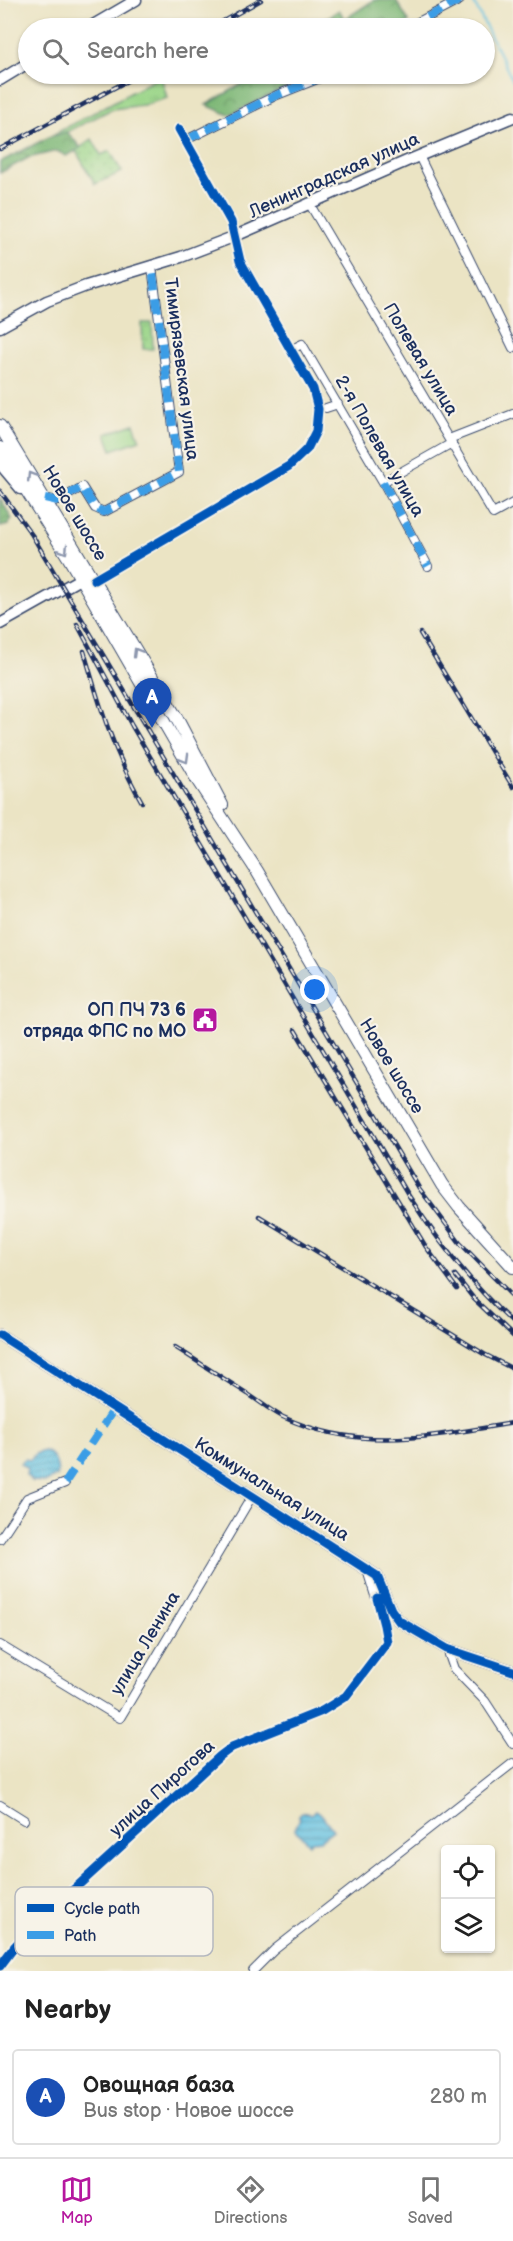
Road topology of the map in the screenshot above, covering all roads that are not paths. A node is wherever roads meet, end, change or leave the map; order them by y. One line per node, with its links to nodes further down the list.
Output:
1 (136, 0): 3 (street)
2 (460, 0): 4 (street)
3 (105, 18)
4 (426, 18)
5 (18, 69): 6 (street)
6 (0, 80)
7 (305, 84): 10 (street)
8 (513, 117): 11 (street, Ленинградская улица)
9 (179, 129): 10 (street)
10 (186, 140): 13 (street)
11 (419, 156): 12 (street, Ленинградская улица); 16 (street)
12 (309, 203): 13 (street, Ленинградская улица); 22 (street, Полевая улица)
13 (234, 237): 14 (street, Ленинградская улица); 17 (street)
14 (152, 267): 15 (street, Ленинградская улица); 27 (street, Тимирязевская улица)
15 (0, 327)
16 (513, 348)
17 (292, 350): 18 (street, 2-я Полевая улица); 31 (street)
18 (338, 404): 19 (street); 25 (street, 2-я Полевая улица)
19 (326, 408)
20 (513, 414): 22 (street)
21 (0, 426): 26 (main road, Новое шоссе, one-way to 21)
22 (451, 441): 25 (street); 28 (street, Полевая улица)
23 (0, 448): 29 (main road, Новое шоссе)
24 (0, 464): 29 (street)
25 (383, 482): 30 (street, 2-я Полевая улица)
26 (45, 498): 27 (street); 29 (main road, Новое шоссе)
27 (58, 501): 29 (street)
28 (513, 503)
29 (50, 517): 31 (main road, Новое шоссе)
30 (428, 566)
31 (88, 577): 32 (street); 33 (main road, Новое шоссе)
32 (0, 624)
33 (513, 1267)
34 (0, 1335): 36 (street, Коммунальная улица)
35 (65, 1483): 37 (street)
36 (252, 1496): 38 (street, Коммунальная улица); 39 (street, улица Ленина)
37 (0, 1539)
38 (367, 1570): 40 (street, Коммунальная улица); 46 (street, улица Пирогова)
39 (0, 1645)
40 (447, 1649): 41 (street, Коммунальная улица); 42 (street)
41 (513, 1671)
42 (513, 1744)
43 (513, 1763): 49 (street)
44 (0, 1805): 45 (street)
45 (24, 1820)
46 (76, 1887)
47 (15, 1946): 48 (street, улица Пирогова)
48 (0, 1966)
49 (253, 1971)

